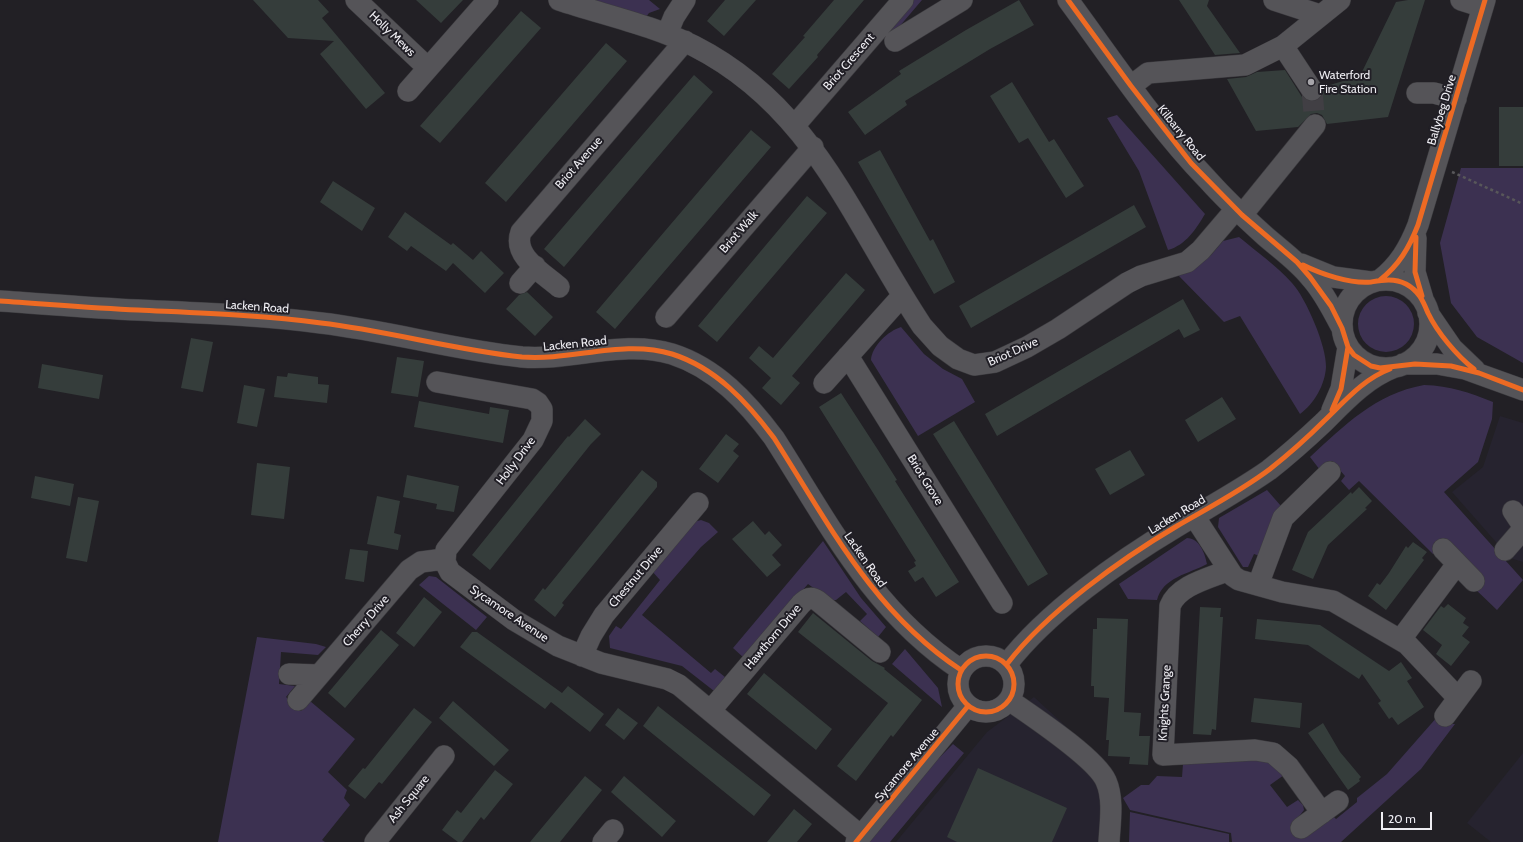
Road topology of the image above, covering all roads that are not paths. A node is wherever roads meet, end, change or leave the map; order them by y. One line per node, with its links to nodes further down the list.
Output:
1 (356, 0): 16 (street, Holly Mews)
2 (488, 0): 16 (street)
3 (559, 0): 13 (street, Briot Drive)
4 (686, 0): 13 (street)
5 (902, 0): 22 (street, Briot Crescent)
6 (962, 0): 14 (street, Briot Crescent)
7 (1068, 0): 17 (street, Kilbarry Road)
8 (1274, 0): 12 (street)
9 (1340, 0): 12 (street)
10 (1461, 0): 11 (street)
11 (1484, 4): 21 (street, Ballybeg Drive)
12 (1320, 15): 15 (street)
13 (676, 38): 22 (street, Briot Drive); 28 (street, Briot Avenue)
14 (895, 41)
15 (1283, 46): 17 (street); 18 (street)
16 (428, 68): 19 (street)
17 (1131, 86): 25 (street, Kilbarry Road)
18 (1312, 90)
19 (408, 91)
20 (1417, 93): 21 (street)
21 (1456, 99): 26 (street, Ballybeg Drive)
22 (795, 125): 24 (street, Briot Drive)
23 (1315, 125): 25 (street, Briot Drive)
24 (813, 147): 32 (street, Briot Drive); 35 (street, Briot Walk)
25 (1239, 212): 27 (street, Kilbarry Road); 32 (street, Briot Drive)
26 (1418, 225): 29 (street); 34 (street)
27 (1297, 262): 29 (street, Kilbarry Road); 36 (street, Kilbarry Road)
28 (535, 266): 30 (street); 31 (street, Briot Avenue)
29 (1375, 281): 34 (street); 36 (street)
30 (520, 283)
31 (558, 286)
32 (902, 296): 37 (street)
33 (0, 301): 60 (street, Lacken Road)
34 (1426, 307): 38 (street); 39 (street)
35 (666, 317)
36 (1345, 338): 38 (street); 43 (street, Lacken Road)
37 (848, 356): 41 (street); 55 (street, Briot Grove)
38 (1399, 366): 39 (street); 43 (street, Lacken Road)
39 (1479, 373): 42 (street)
40 (437, 382): 50 (street, Holly Drive)
41 (824, 383)
42 (1523, 390)
43 (1325, 420): 46 (street, Lacken Road)
44 (1330, 472): 54 (street)
45 (698, 503): 58 (street, Chestnut Drive)
46 (1194, 516): 52 (street); 59 (street, Lacken Road)
47 (1520, 522): 49 (street)
48 (1443, 549): 51 (street)
49 (1505, 550)
50 (444, 559): 58 (street, Sycamore Avenue); 62 (street, Cherry Drive)
51 (1458, 564): 53 (street); 56 (street)
52 (1229, 570): 54 (street); 71 (street, Knights Grange)
53 (1474, 581)
54 (1258, 585): 56 (street)
55 (1002, 603)
56 (1401, 639): 64 (street)
57 (880, 652): 68 (street, Hawthorn Drive)
58 (582, 656): 68 (street, Sycamore Avenue)
59 (1007, 664): 60 (street); 66 (street)
60 (961, 670): 67 (street)
61 (289, 674): 62 (street)
62 (319, 675): 65 (street, Cherry Drive)
63 (1471, 681): 64 (street)
64 (1458, 698): 69 (street)
65 (298, 700)
66 (1010, 700): 67 (street); 74 (street)
67 (968, 706): 72 (street, Sycamore Avenue)
68 (711, 710): 72 (street, Sycamore Avenue)
69 (1445, 716)
70 (444, 756): 73 (street, Ash Square)
71 (1301, 828)
72 (859, 839)
73 (375, 842)
74 (1109, 842)

